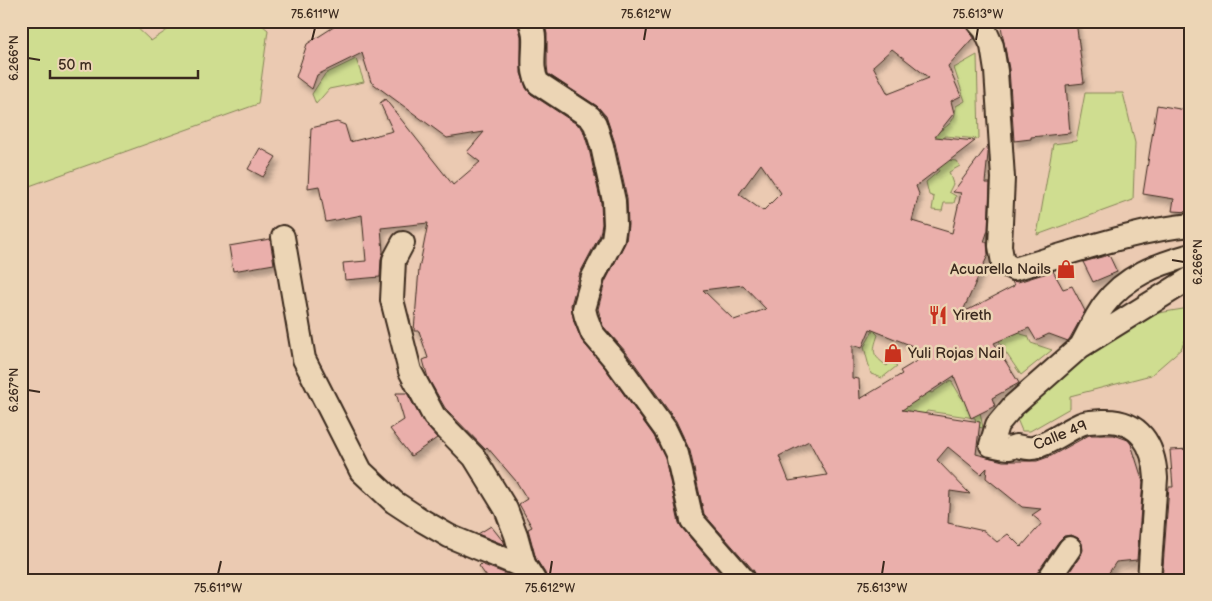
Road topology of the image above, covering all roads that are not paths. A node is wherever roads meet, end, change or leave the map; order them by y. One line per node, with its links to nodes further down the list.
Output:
1 (530, 21): 11 (street)
2 (978, 21): 3 (street)
3 (1191, 225)
4 (283, 237): 10 (street)
5 (403, 244): 10 (street)
6 (1191, 254): 8 (street, Calle 49)
7 (1191, 278): 8 (street, Calle 49)
8 (1080, 347): 13 (street, Calle 49)
9 (1070, 548): 12 (street)
10 (529, 572)
11 (744, 580)
12 (1048, 580)
13 (1150, 580)

